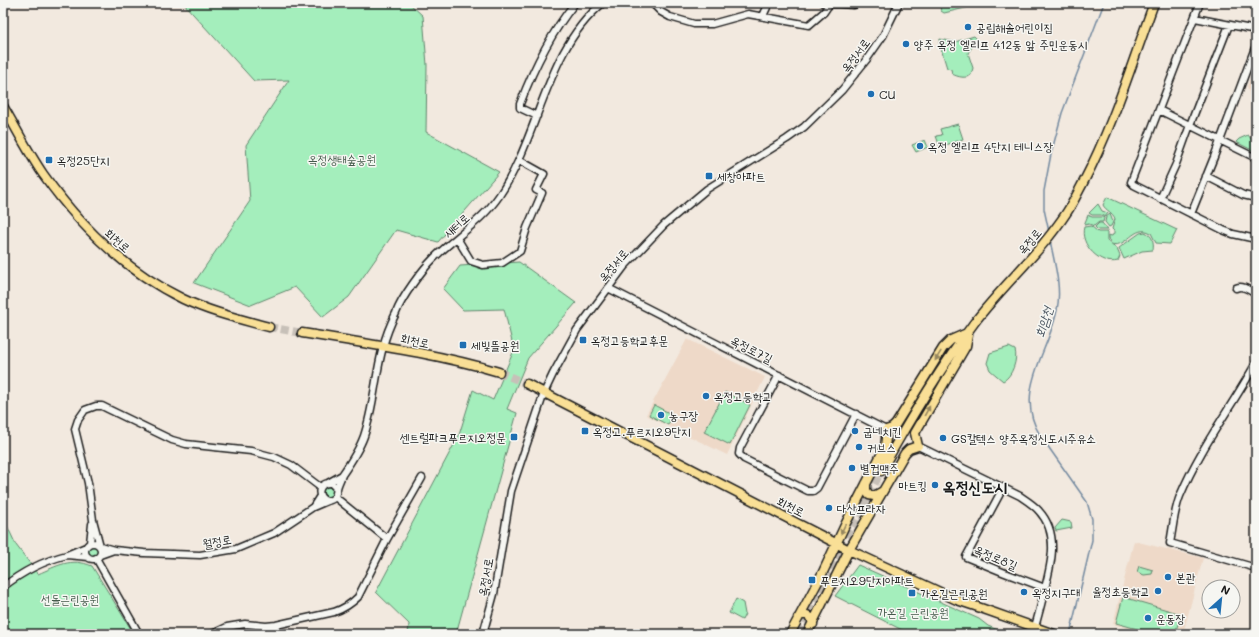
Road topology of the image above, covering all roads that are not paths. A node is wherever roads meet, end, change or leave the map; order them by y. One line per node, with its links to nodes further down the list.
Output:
1 (575, 3): 17 (street)
2 (603, 3): 17 (street, 새터로)
3 (769, 3): 10 (street)
4 (828, 3): 5 (street); 10 (street)
5 (858, 3)
6 (899, 3): 28 (street, 옥정서로)
7 (1154, 3): 32 (main road, 옥정로)
8 (1200, 3): 11 (street)
9 (655, 4): 10 (street)
10 (763, 16)
11 (1195, 18): 12 (street); 16 (street)
12 (1228, 25): 13 (street); 18 (street)
13 (1256, 30)
14 (1256, 45): 19 (street)
15 (3, 106): 31 (main road, 회천로)
16 (1159, 110): 18 (street); 23 (street)
17 (537, 116): 21 (street, 새터로)
18 (1190, 124): 19 (street); 23 (street)
19 (1221, 140): 20 (street); 22 (street)
20 (1256, 158)
21 (519, 160): 26 (street, 새터로); 26 (street)
22 (1206, 176): 24 (street); 25 (street)
23 (1160, 198): 25 (street)
24 (1256, 198)
25 (1191, 214): 27 (street)
26 (457, 238): 34 (street, 새터로)
27 (1256, 239)
28 (608, 288): 37 (street, 옥정로7길); 39 (street, 옥정서로)
29 (1236, 288): 30 (street)
30 (1256, 294)
31 (269, 327)
32 (968, 332): 41 (main road, one-way to 41); 43 (main road, one-way to 32); 47 (main road, 옥정로)
33 (302, 333): 34 (main road, 회천로)
34 (383, 346): 36 (main road, 회천로); 48 (street)
35 (1256, 363): 70 (street)
36 (499, 372)
37 (779, 375): 40 (street, 옥정로7길); 40 (street)
38 (527, 384): 39 (main road, 회천로)
39 (544, 393): 62 (main road, 회천로); 78 (street, 옥정서로)
40 (856, 414): 42 (street, 옥정로7길)
41 (896, 424): 42 (main road); 45 (main road)
42 (886, 430): 45 (main road)
43 (915, 433): 44 (main road); 46 (main road)
44 (918, 446): 46 (main road); 53 (street)
45 (885, 447): 51 (main road)
46 (905, 453): 55 (main road)
47 (881, 471)
48 (342, 475): 50 (street); 54 (street)
49 (422, 478): 61 (street)
50 (328, 483): 52 (street); 54 (street)
51 (867, 483): 55 (main road); 62 (main road, one-way to 62)
52 (320, 487): 56 (street); 60 (street)
53 (1003, 488): 72 (street); 72 (street, 옥정로8길)
54 (337, 489): 57 (street)
55 (884, 491): 66 (main road)
56 (320, 496): 58 (street); 59 (street)
57 (335, 497): 58 (street); 61 (street)
58 (327, 501): 59 (street)
59 (313, 507): 65 (street, 월정로)
60 (93, 520): 63 (street); 64 (street)
61 (388, 539): 77 (street)
62 (836, 543): 66 (main road, 회천로); 73 (main road)
63 (88, 545): 64 (street); 67 (street); 68 (street)
64 (100, 546): 65 (street); 69 (street)
65 (114, 550): 69 (street)
66 (849, 550): 74 (main road); 75 (main road, 회천로)
67 (67, 555): 68 (street); 71 (street)
68 (88, 557): 69 (street)
69 (98, 557): 76 (street)
70 (1256, 568)
71 (3, 587)
72 (1045, 588): 75 (street)
73 (798, 618): 74 (main road); 79 (main road)
74 (813, 624): 80 (main road)
75 (1034, 631): 81 (main road, 회천로)
76 (139, 634)
77 (212, 634)
78 (483, 634)
79 (790, 634)
80 (808, 634)
81 (1052, 634)

